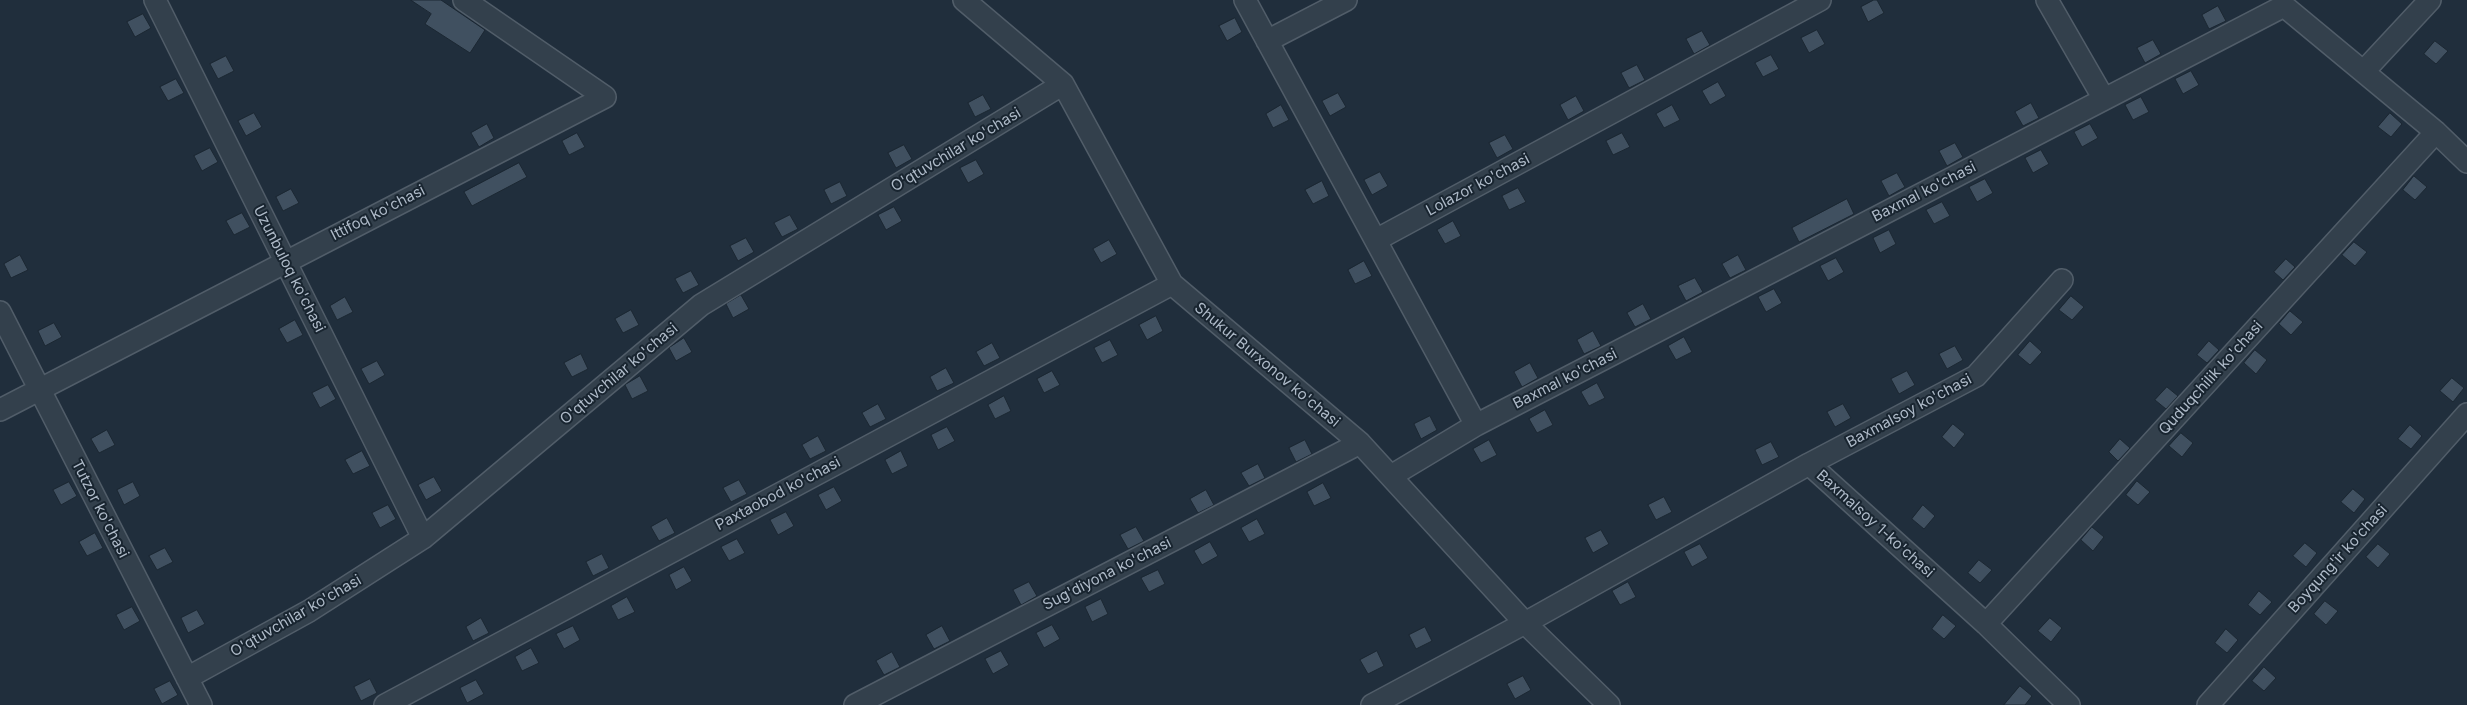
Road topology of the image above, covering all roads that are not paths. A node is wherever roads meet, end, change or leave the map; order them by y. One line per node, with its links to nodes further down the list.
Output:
1 (155, 0): 16 (street, Uzunbuloq ko'chasi)
2 (464, 0): 16 (street, Ittifoq ko'chasi)
3 (964, 0): 11 (street, Shukur Burxonov ko'chasi)
4 (1245, 0): 9 (street)
5 (1346, 0): 9 (street)
6 (1820, 0): 15 (street, Lolazor ko'chasi)
7 (2047, 0): 12 (street)
8 (2430, 0): 10 (street)
9 (1267, 42): 15 (street)
10 (2364, 71): 12 (street, Baxmal ko'chasi); 13 (street)
11 (1063, 84): 18 (street, Shukur Burxonov ko'chasi); 27 (street, O'qtuvchilar ko'chasi)
12 (2104, 99): 23 (street, Baxmal ko'chasi)
13 (2436, 132): 14 (street); 29 (street, Quduqchilik ko'chasi)
14 (2467, 162)
15 (1376, 240): 23 (street)
16 (285, 261): 20 (street, Ittifoq ko'chasi); 27 (street, Uzunbuloq ko'chasi)
17 (2062, 280): 25 (street, Baхmalsoy ko'chasi)
18 (1172, 284): 24 (street, Shukur Burxonov ko'chasi); 32 (street, Paxtaobod ko'chasi)
19 (0, 312): 20 (street, Tutzor ko'chasi)
20 (39, 389): 21 (street, Ittifoq ko'chasi); 30 (street, Tutzor ko'chasi)
21 (0, 410)
22 (2467, 414): 37 (street, Boyqung'ir ko'chasi)
23 (1476, 425): 26 (street, Baxmal ko'chasi)
24 (1360, 443): 26 (street, Shukur Burxonov ko'chasi); 33 (street, Sug'diyona ko'chasi)
25 (1809, 464): 28 (street, Baxmalsoy 1-ko'chasi); 29 (street, Baxmalsoy 1-ko'chasi)
26 (1390, 476): 28 (street, Shukur Burxonov ko'chasi)
27 (423, 538): 30 (street, O'qtuvchilar ko'chasi)
28 (1525, 623): 34 (street, Baxmalsoy 1-ko'chasi); 35 (street, Shukur Burxonov ko'chasi)
29 (1986, 624): 36 (street, Baxmalsoy 1-ko'chasi)
30 (187, 678): 31 (street, Tutzor ko'chasi)
31 (201, 705)
32 (385, 705)
33 (855, 705)
34 (1372, 705)
35 (1609, 705)
36 (2069, 705)
37 (2208, 705)

